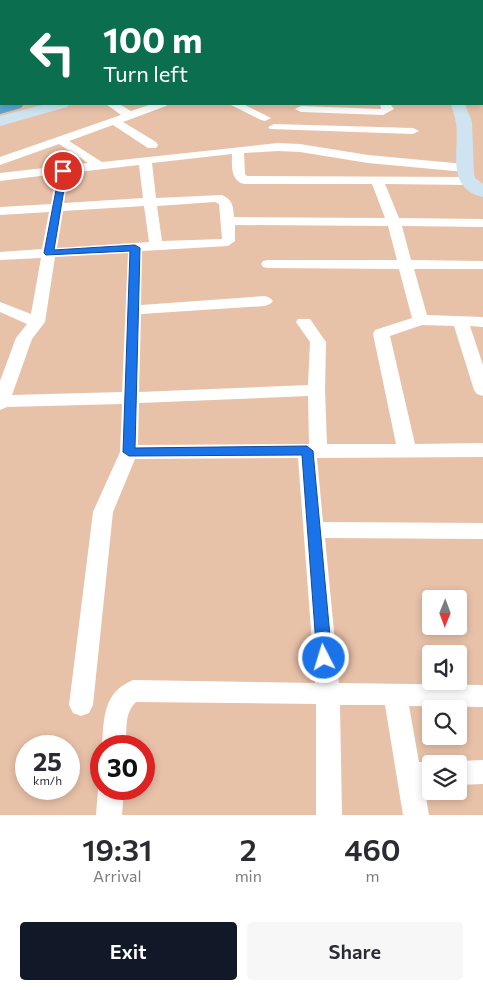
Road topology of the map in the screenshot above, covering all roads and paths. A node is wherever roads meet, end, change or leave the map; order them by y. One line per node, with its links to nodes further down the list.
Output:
1 (12, 105): 9 (highway)
2 (58, 105): 12 (street)
3 (113, 105): 10 (street)
4 (159, 105): 10 (street)
5 (237, 105): 11 (street)
6 (386, 105): 8 (street)
7 (458, 105): 25 (street)
8 (301, 106): 15 (street)
9 (0, 109)
10 (130, 115): 13 (street)
11 (265, 118)
12 (0, 121)
13 (114, 121): 17 (street); 19 (street)
14 (274, 127): 15 (street)
15 (299, 127): 18 (street)
16 (413, 131): 18 (street)
17 (60, 140): 22 (street); 23 (street)
18 (360, 144): 20 (street); 25 (street)
19 (152, 145)
20 (238, 150): 21 (street); 27 (street)
21 (145, 160): 23 (street); 29 (street)
22 (0, 161)
23 (100, 166): 24 (street)
24 (63, 171): 26 (street); 30 (street)
25 (466, 175): 27 (street); 28 (street)
26 (0, 177)
27 (376, 181): 33 (street)
28 (483, 192)
29 (150, 202): 30 (street); 32 (street); 35 (street)
30 (56, 208): 31 (street); 37 (street)
31 (0, 211)
32 (229, 221): 33 (street); 35 (street)
33 (394, 223): 34 (street); 40 (street)
34 (483, 223)
35 (156, 245): 36 (street)
36 (135, 248): 37 (street); 44 (street)
37 (49, 253): 38 (street); 46 (street)
38 (0, 256)
39 (268, 264): 40 (street)
40 (404, 266): 41 (street); 45 (street)
41 (483, 266)
42 (265, 302): 44 (street)
43 (0, 307): 46 (street)
44 (134, 310): 52 (street)
45 (420, 320): 48 (street); 54 (street)
46 (37, 322): 53 (street)
47 (304, 322): 51 (street)
48 (460, 322): 49 (street); 50 (street)
49 (483, 322)
50 (482, 381)
51 (316, 390): 52 (street); 56 (street)
52 (130, 398): 53 (street); 57 (street)
53 (0, 402)
54 (407, 450): 55 (street); 56 (street)
55 (483, 450)
56 (313, 451): 57 (street); 58 (street)
57 (129, 452): 63 (street)
58 (314, 530): 59 (street); 60 (street)
59 (483, 531)
60 (328, 694): 61 (street); 64 (street); 70 (street)
61 (396, 696): 62 (street); 67 (street)
62 (483, 696)
63 (81, 705)
64 (115, 735)
65 (483, 772): 66 (street)
66 (467, 773)
67 (420, 774): 71 (street)
68 (110, 800): 69 (street)
69 (108, 815)
70 (329, 815)
71 (416, 815)

